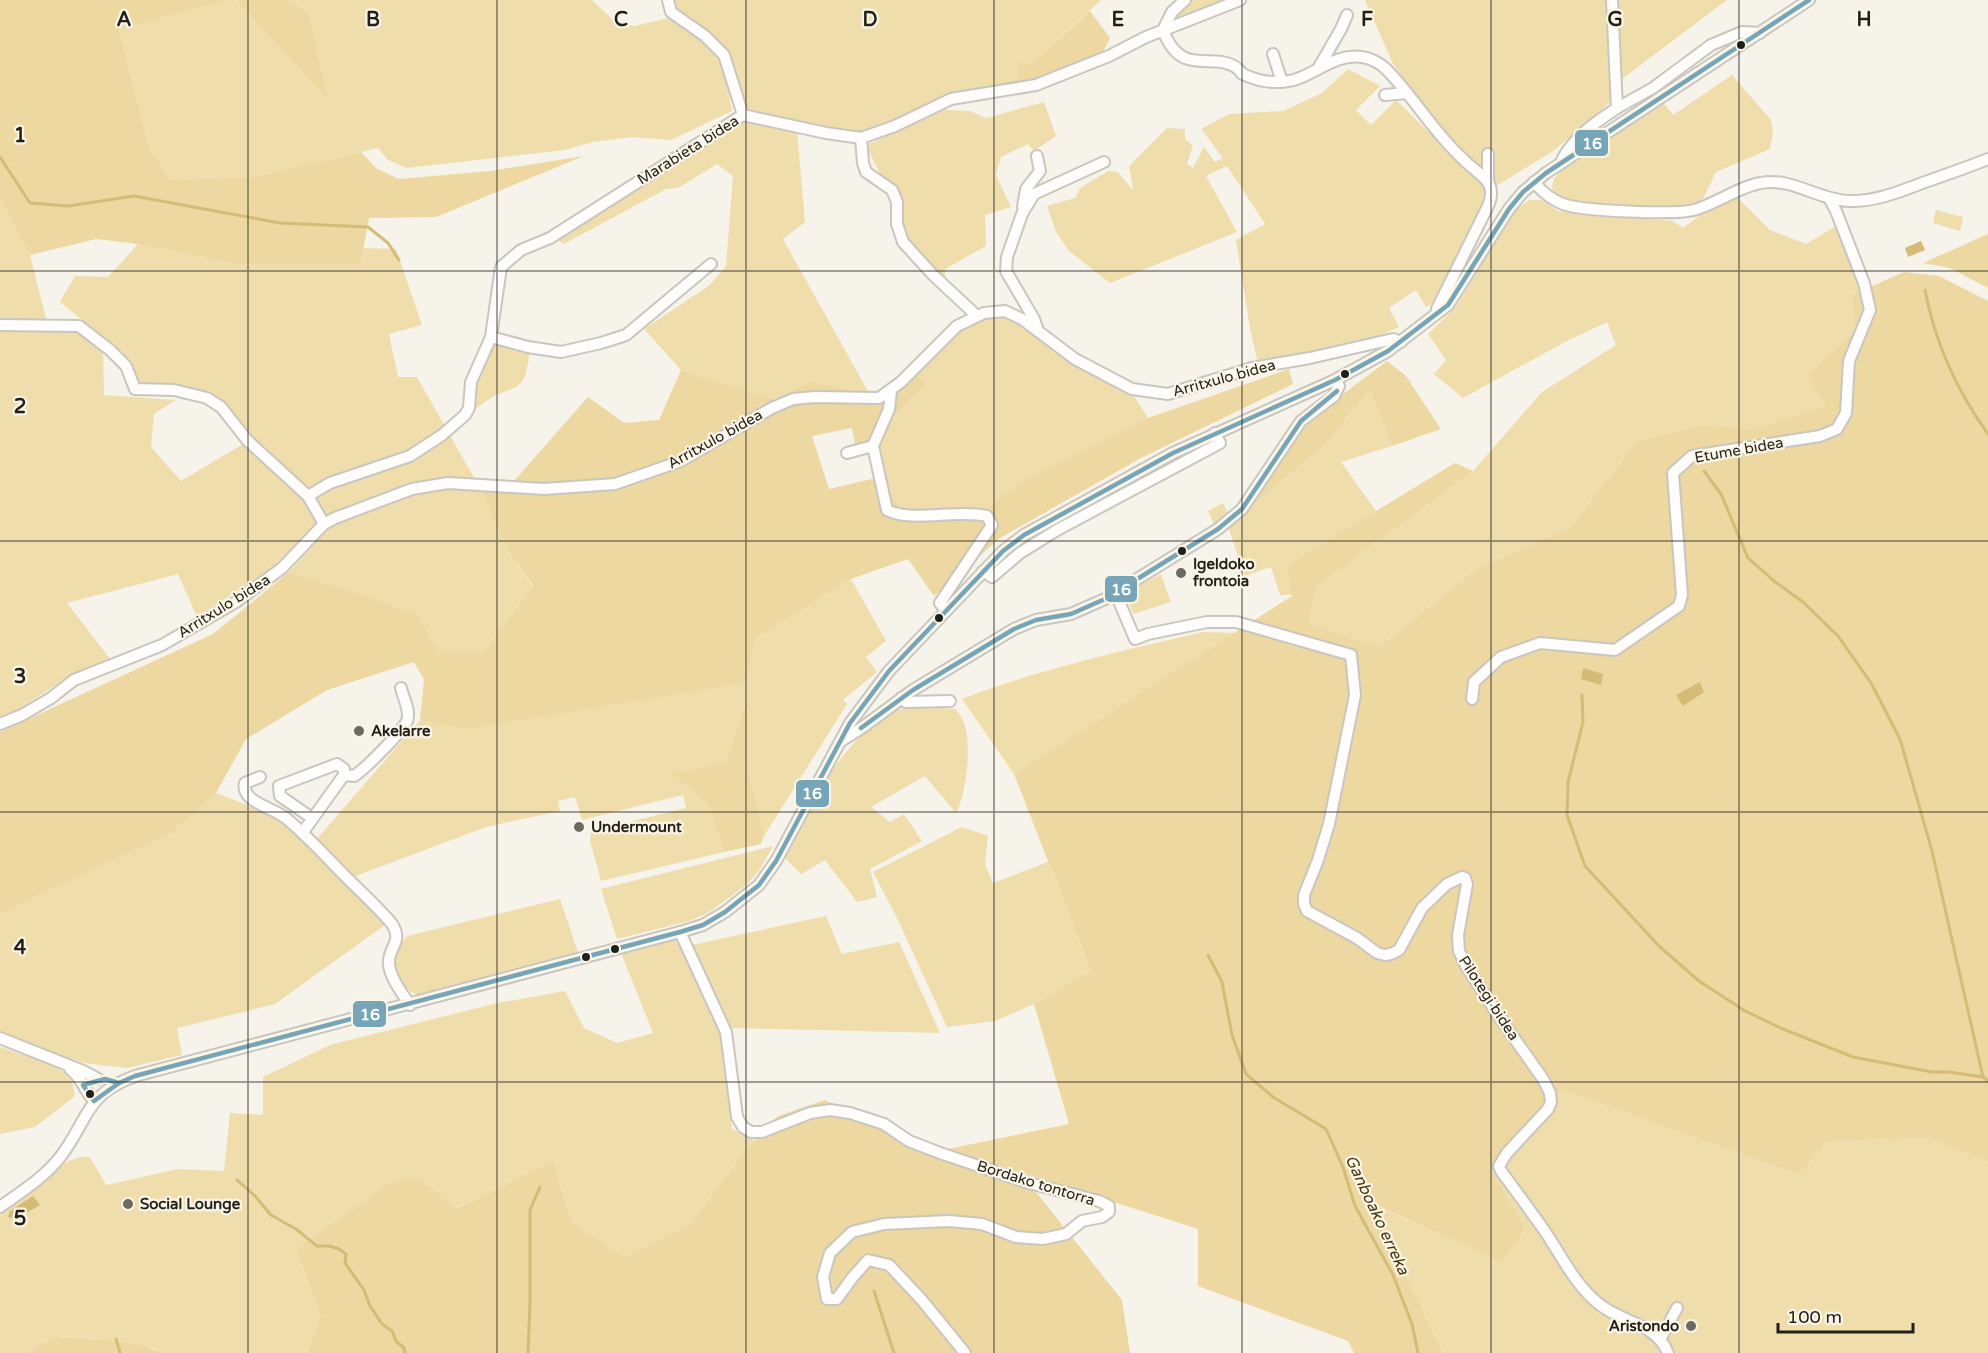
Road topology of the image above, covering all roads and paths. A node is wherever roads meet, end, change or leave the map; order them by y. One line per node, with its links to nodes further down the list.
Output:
1 (668, 0): 15 (street)
2 (1185, 0): 7 (street)
3 (1240, 0): 7 (street, Marabieta bidea)
4 (1612, 0): 14 (street)
5 (1809, 0): 8 (street)
6 (1347, 15): 10 (street)
7 (1163, 30): 11 (street); 16 (street, Marabieta bidea)
8 (1760, 33): 14 (street); 21 (street)
9 (1272, 54): 11 (street)
10 (1318, 67): 11 (street); 12 (street)
11 (1282, 82)
12 (1407, 93): 13 (street); 23 (street)
13 (1385, 95)
14 (1617, 108): 21 (street)
15 (743, 115): 16 (street, Marabieta bidea); 31 (street, Marabieta bidea)
16 (861, 138): 28 (street)
17 (1488, 154): 23 (street)
18 (1037, 156): 25 (street)
19 (1988, 159): 24 (street)
20 (1104, 162): 25 (street)
21 (1560, 163): 22 (street)
22 (1534, 182): 24 (street); 27 (street)
23 (1488, 183): 27 (street)
24 (1829, 198): 44 (street, Etume bidea)
25 (1022, 214): 30 (street)
26 (711, 264): 31 (street)
27 (1434, 315): 32 (street)
28 (977, 316): 30 (street, Arritxulo bidea); 34 (street, Arritxulo bidea)
29 (0, 325): 37 (street)
30 (1038, 331): 32 (street, Arritxulo bidea)
31 (491, 337): 37 (street, Marabieta bidea)
32 (1401, 342): 33 (street)
33 (1335, 380): 39 (street); 40 (street)
34 (891, 391): 35 (street); 38 (street, Arritxulo bidea)
35 (873, 446): 36 (street); 40 (street)
36 (847, 453)
37 (308, 496): 38 (street)
38 (324, 524): 47 (street, Arritxulo bidea)
39 (1115, 592): 43 (street); 63 (street, Pilotegi bidea)
40 (946, 611): 42 (street)
41 (401, 688): 49 (street)
42 (872, 691): 46 (street); 48 (street)
43 (901, 698): 45 (street); 46 (street)
44 (1472, 699)
45 (950, 700)
46 (885, 710): 48 (street)
47 (0, 724)
48 (838, 743): 53 (street)
49 (344, 775): 51 (street); 51 (street)
50 (260, 777): 52 (street)
51 (312, 818): 52 (street)
52 (303, 832): 54 (street)
53 (680, 932): 54 (street); 64 (street, Bordako tontorra)
54 (410, 1005): 58 (street)
55 (0, 1038): 56 (street)
56 (65, 1065): 57 (street); 59 (street)
57 (98, 1079): 58 (street); 59 (street)
58 (119, 1083): 60 (street)
59 (83, 1085): 60 (street)
60 (94, 1101): 61 (street)
61 (0, 1208)
62 (1677, 1308): 63 (street)
63 (1661, 1338): 65 (street)
64 (964, 1353)
65 (1668, 1353)

